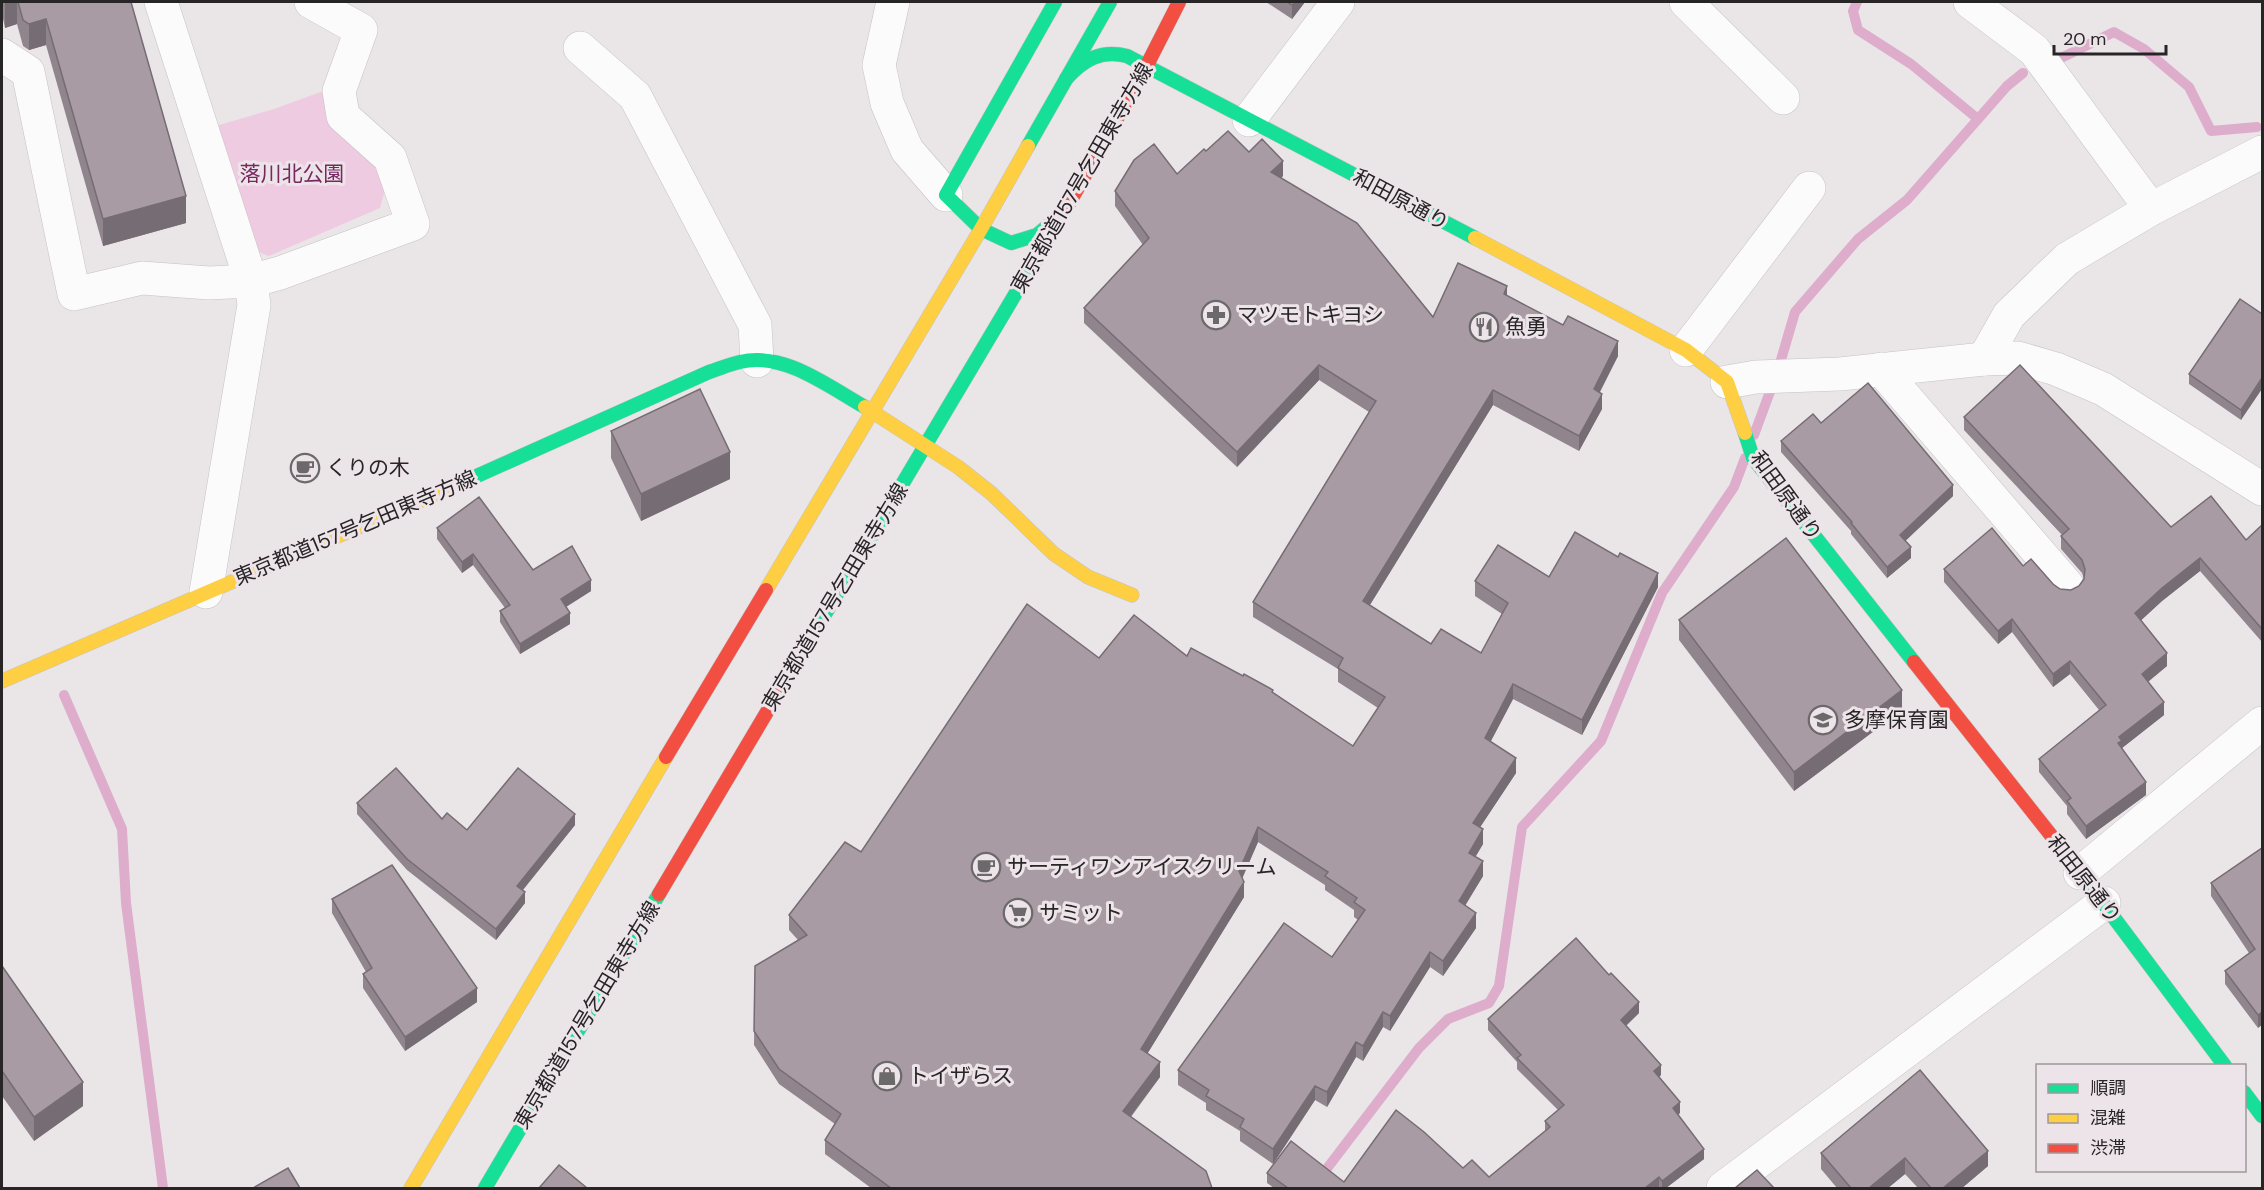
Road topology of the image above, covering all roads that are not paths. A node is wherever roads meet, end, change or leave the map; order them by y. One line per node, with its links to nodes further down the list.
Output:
1 (161, 2): 22 (street)
2 (311, 2): 22 (street)
3 (893, 2): 18 (street)
4 (1055, 2): 18 (main road)
5 (1110, 2): 13 (main road)
6 (1179, 2): 12 (main road, 東京都道157号乞田東寺方線)
7 (1338, 2): 15 (street)
8 (1686, 2): 14 (street)
9 (1970, 2): 19 (street)
10 (580, 48): 25 (street)
11 (2, 55): 22 (street)
12 (1147, 65): 13 (main road, 和田原通り); 15 (main road, 和田原通り); 20 (main road, 東京都道157号乞田東寺方線)
13 (1066, 79): 21 (main road)
14 (1783, 98)
15 (1249, 120): 23 (main road, 和田原通り)
16 (2262, 152): 19 (street)
17 (1809, 188): 23 (street)
18 (946, 195): 21 (main road)
19 (2151, 209): 24 (street)
20 (1063, 213): 21 (main road); 29 (main road, 東京都道157号乞田東寺方線)
21 (981, 229): 28 (main road)
22 (250, 281): 32 (street)
23 (1686, 350): 27 (main road, 和田原通り)
24 (1984, 359): 26 (street); 30 (street)
25 (757, 361): 28 (main road, 東京都道157号乞田東寺方線); 32 (main road, 東京都道157号乞田東寺方線)
26 (1881, 369): 27 (street); 31 (street)
27 (1742, 379): 36 (main road, 和田原通り)
28 (873, 412): 29 (main road, 東京都道157号乞田東寺方線); 39 (main road)
29 (926, 445): 33 (main road, 東京都道157号乞田東寺方線); 40 (main road, 東京都道157号乞田東寺方線)
30 (2262, 489)
31 (2067, 585)
32 (206, 592): 34 (main road, 東京都道157号乞田東寺方線)
33 (1132, 595)
34 (2, 681)
35 (2262, 723): 36 (street)
36 (2080, 873): 37 (main road, 和田原通り)
37 (2104, 903): 38 (main road, 和田原通り); 41 (street)
38 (2224, 1064)
39 (411, 1188)
40 (485, 1188)
41 (1723, 1188)

